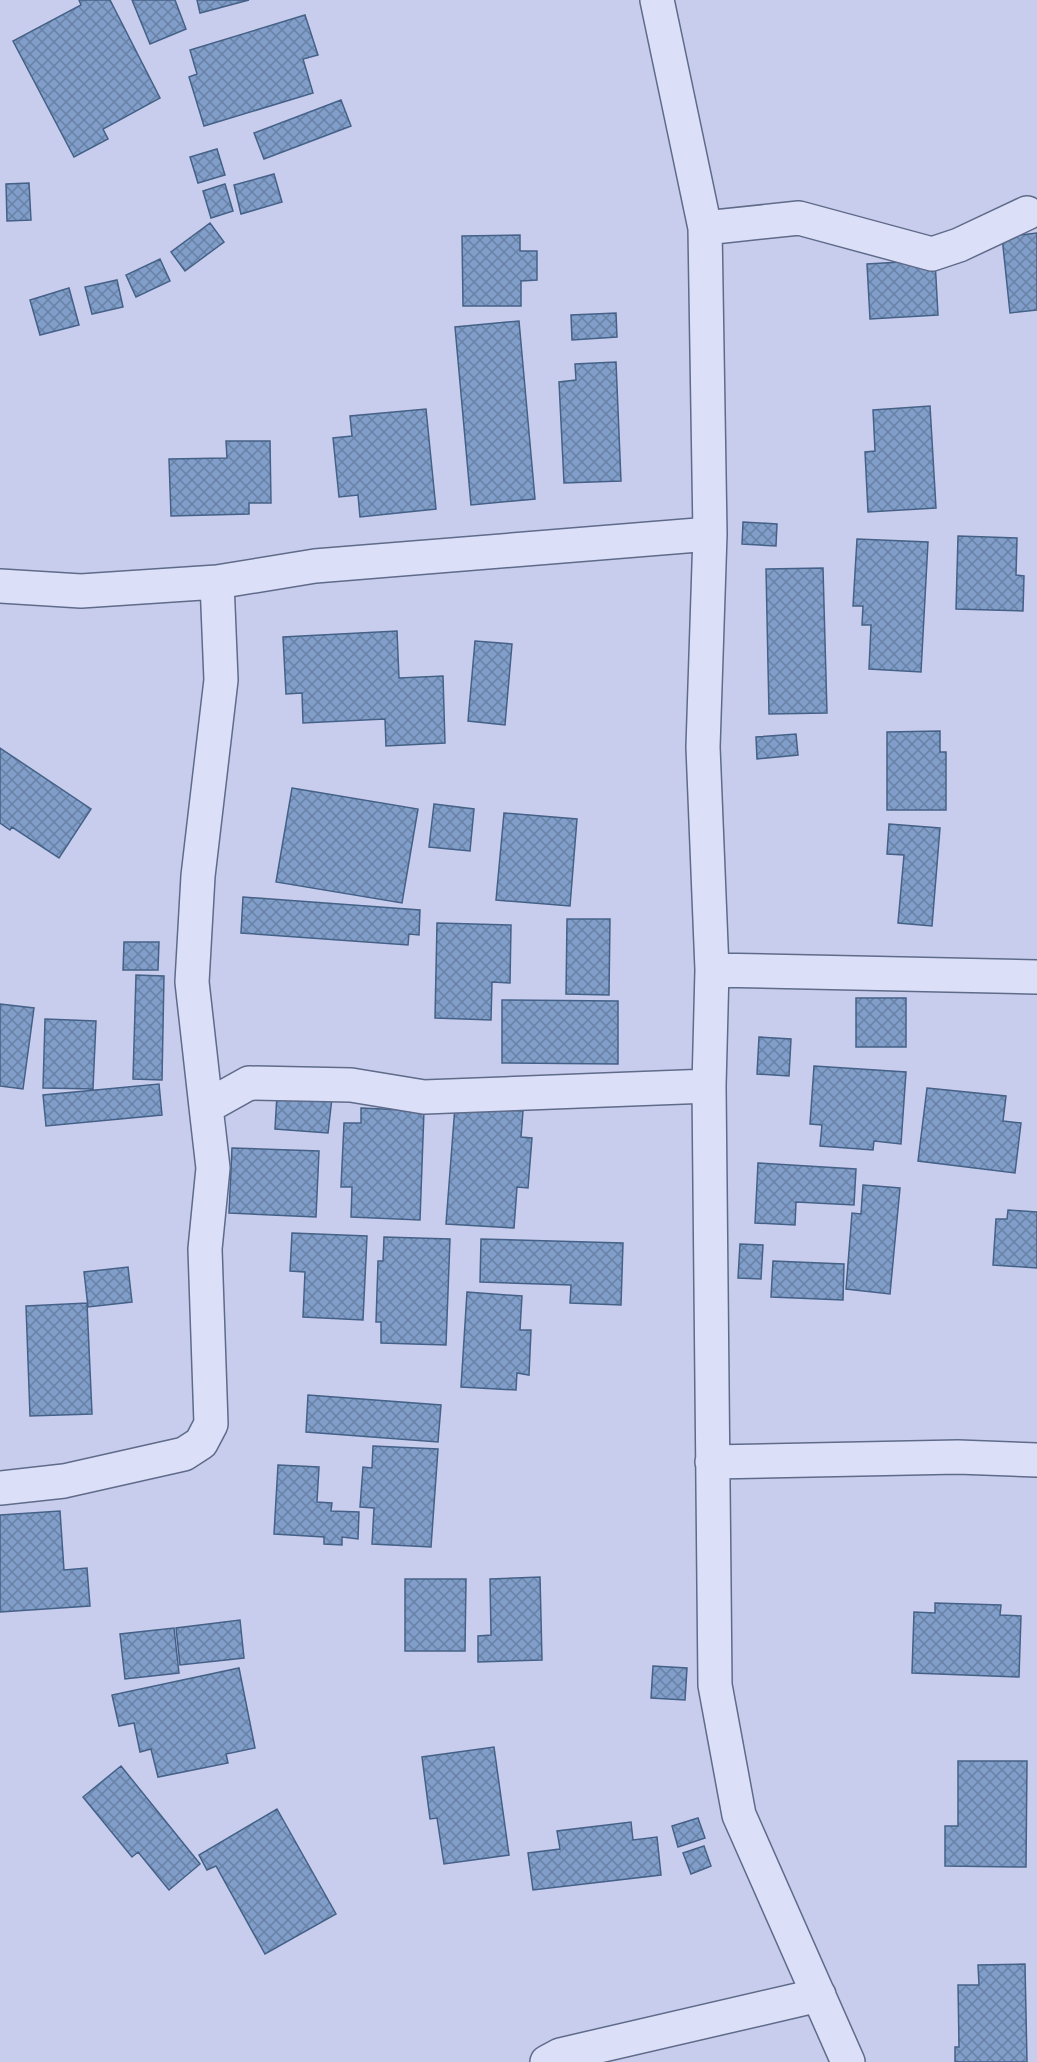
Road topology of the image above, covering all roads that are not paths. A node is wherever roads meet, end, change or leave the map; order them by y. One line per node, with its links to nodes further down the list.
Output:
1 (657, 0): 3 (street)
2 (1027, 213): 3 (street)
3 (705, 228): 4 (street)
4 (710, 534): 5 (street); 7 (street)
5 (217, 582): 6 (street); 10 (street)
6 (0, 586)
7 (712, 970): 8 (street); 9 (street)
8 (1037, 976)
9 (709, 1086): 10 (street); 12 (street)
10 (206, 1107): 13 (street)
11 (1037, 1460): 12 (street)
12 (712, 1462): 14 (street)
13 (0, 1488)
14 (819, 1995): 15 (street); 16 (street)
15 (547, 2062)
16 (848, 2062)

